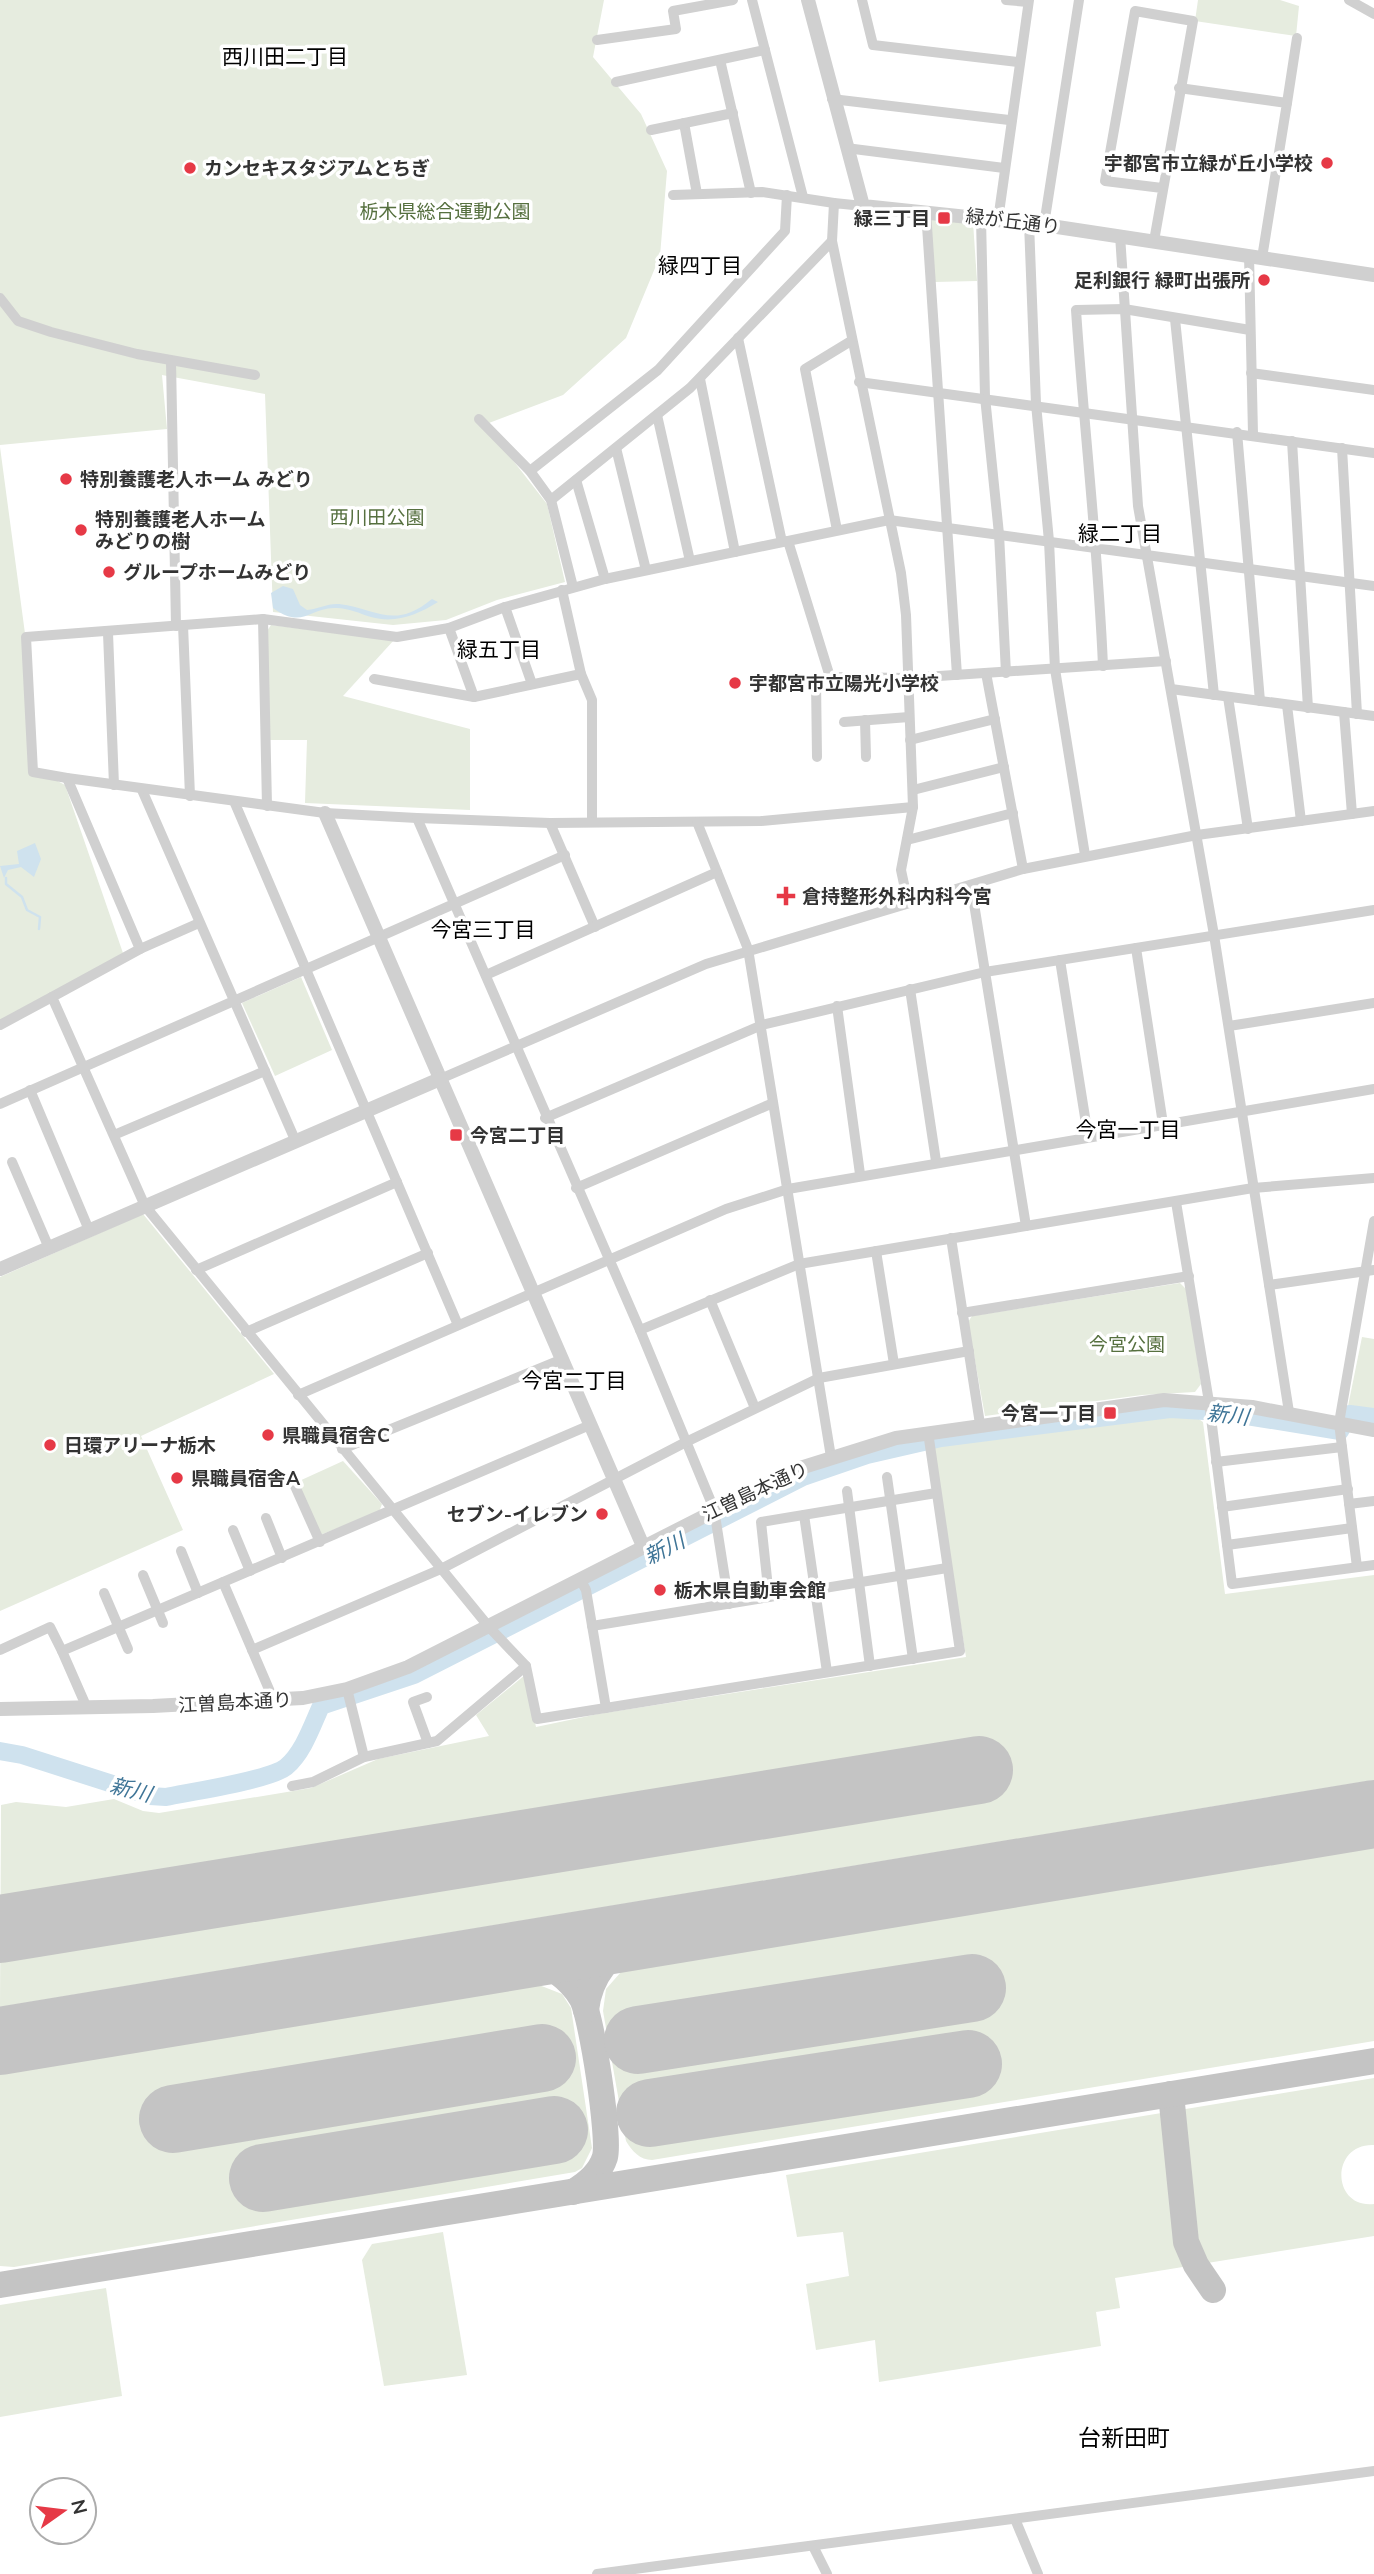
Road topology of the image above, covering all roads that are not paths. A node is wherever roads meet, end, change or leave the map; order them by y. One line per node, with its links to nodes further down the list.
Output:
1 (733, 0): 11 (street)
2 (752, 0): 12 (street)
3 (808, 0): 17 (street)
4 (862, 0): 14 (street)
5 (1006, 0): 8 (street)
6 (1079, 0): 36 (street)
7 (1349, 0): 9 (street)
8 (1028, 1): 14 (street)
9 (1374, 15)
10 (1297, 38): 18 (street)
11 (597, 40)
12 (765, 50): 13 (street); 30 (street)
13 (720, 60): 15 (street); 19 (street)
14 (1018, 62): 20 (street)
15 (616, 82)
16 (1179, 88): 18 (street); 25 (street); 25 (street)
17 (832, 99): 20 (street); 23 (street)
18 (1287, 103): 40 (street)
19 (733, 113): 21 (street); 26 (street)
20 (1009, 120): 24 (street)
21 (684, 123): 22 (street); 27 (street)
22 (651, 130)
23 (846, 148): 24 (street); 32 (street)
24 (1004, 168): 35 (street)
25 (1162, 188): 39 (street)
26 (751, 193): 27 (street); 29 (street)
27 (697, 194): 28 (street)
28 (673, 195)
29 (787, 195): 30 (street); 68 (street)
30 (803, 197): 31 (street)
31 (834, 203): 32 (street); 38 (street)
32 (863, 206): 33 (street, 緑が丘通り)
33 (926, 211): 34 (street, 緑が丘通り); 54 (street)
34 (981, 218): 35 (street, 緑が丘通り); 55 (street)
35 (998, 219): 36 (street, 緑が丘通り)
36 (1036, 224): 37 (street, 緑が丘通り); 56 (street)
37 (1120, 235): 39 (street, 緑が丘通り); 43 (street)
38 (832, 241): 46 (street); 47 (street)
39 (1154, 241): 40 (street, 緑が丘通り)
40 (1255, 257): 41 (street, 緑が丘通り); 45 (street)
41 (1374, 275)
42 (0, 298): 48 (street)
43 (1124, 309): 44 (street); 57 (street); 59 (street)
44 (1175, 319): 45 (street); 61 (street)
45 (1250, 330): 49 (street)
46 (738, 338): 51 (street); 75 (street)
47 (851, 341): 52 (street); 73 (street)
48 (171, 361): 50 (street); 91 (street)
49 (1251, 373): 53 (street); 63 (street)
50 (254, 375)
51 (699, 379): 58 (street); 78 (street)
52 (859, 382): 54 (street); 71 (street)
53 (1374, 390)
54 (937, 391): 55 (street); 72 (street)
55 (985, 397): 56 (street); 74 (street)
56 (1036, 404): 57 (street); 76 (street)
57 (1082, 412): 59 (street); 77 (street)
58 (657, 415): 65 (street); 80 (street)
59 (1133, 418): 61 (street); 79 (street)
60 (479, 419): 68 (street)
61 (1184, 425): 62 (street); 81 (street)
62 (1237, 432): 63 (street); 82 (street)
63 (1253, 435): 64 (street)
64 (1292, 441): 66 (street); 84 (street)
65 (616, 448): 69 (street); 83 (street)
66 (1342, 448): 67 (street); 86 (street)
67 (1374, 453)
68 (530, 471): 70 (street)
69 (576, 480): 70 (street); 85 (street)
70 (551, 500): 88 (street)
71 (889, 520): 72 (street); 73 (street); 102 (street)
72 (948, 527): 74 (street); 100 (street)
73 (837, 530): 75 (street)
74 (999, 534): 76 (street); 98 (street)
75 (785, 541): 78 (street); 101 (street)
76 (1049, 541): 77 (street); 96 (street)
77 (1098, 548): 79 (street); 95 (street)
78 (735, 552): 80 (street)
79 (1147, 555): 81 (street); 94 (street)
80 (690, 561): 83 (street)
81 (1200, 562): 82 (street); 106 (street)
82 (1248, 569): 84 (street); 109 (street)
83 (646, 570): 85 (street)
84 (1299, 576): 86 (street); 111 (street)
85 (605, 579): 88 (street)
86 (1348, 583): 87 (street); 113 (street)
87 (1374, 586)
88 (567, 589): 89 (street); 99 (street)
89 (505, 607): 92 (street); 104 (street)
90 (264, 619): 91 (street); 92 (street); 129 (street)
91 (179, 625): 93 (street); 127 (street)
92 (449, 628): 107 (street)
93 (108, 633): 123 (street); 124 (street)
94 (1166, 661): 95 (street); 105 (street)
95 (1103, 667): 96 (street)
96 (1055, 669): 98 (street); 144 (street)
97 (986, 673): 98 (street); 100 (street); 116 (street)
98 (1006, 673)
99 (581, 674): 104 (street); 137 (street)
100 (957, 675): 102 (street)
101 (830, 677): 102 (street); 120 (street)
102 (909, 678): 115 (street)
103 (374, 679): 107 (street)
104 (532, 684): 107 (street)
105 (1171, 689): 106 (street); 141 (street)
106 (1214, 695): 108 (street)
107 (474, 697)
108 (1228, 697): 109 (street); 140 (street)
109 (1260, 701): 110 (street)
110 (1287, 705): 111 (street); 136 (street)
111 (1308, 708): 112 (street)
112 (1344, 712): 113 (street); 134 (street)
113 (1357, 714): 114 (street)
114 (1374, 716)
115 (909, 717): 117 (street); 119 (street)
116 (995, 719): 119 (street); 122 (street)
117 (866, 720): 118 (street); 121 (street)
118 (844, 722)
119 (910, 740): 126 (street)
120 (817, 757)
121 (866, 757)
122 (1004, 766): 126 (street); 133 (street)
123 (67, 778): 124 (street); 156 (street)
124 (114, 785): 125 (street)
125 (142, 790): 127 (street); 151 (street)
126 (913, 790): 130 (street)
127 (190, 796): 128 (street)
128 (234, 802): 129 (street); 159 (street)
129 (267, 806): 132 (street)
130 (913, 807): 138 (street); 142 (street)
131 (1374, 811): 134 (street)
132 (325, 813): 135 (street); 154 (street)
133 (1013, 813): 142 (street); 145 (street)
134 (1352, 814): 136 (street)
135 (417, 818): 139 (street); 149 (street)
136 (1301, 821): 140 (street)
137 (592, 822): 138 (street); 139 (street)
138 (697, 822): 146 (street)
139 (550, 823): 143 (street)
140 (1248, 829): 141 (street)
141 (1197, 835): 144 (street); 153 (street)
142 (907, 840): 148 (street)
143 (565, 855): 149 (street); 152 (street)
144 (1085, 855): 145 (street)
145 (1023, 869): 147 (street)
146 (717, 873): 152 (street); 157 (street)
147 (971, 884): 148 (street); 160 (street)
148 (908, 903): 157 (street)
149 (454, 904): 154 (street); 161 (street)
150 (1374, 910): 153 (street)
151 (199, 923): 156 (street); 164 (street)
152 (594, 927): 161 (street)
153 (1214, 934): 155 (street); 169 (street)
154 (379, 938): 159 (street); 173 (street)
155 (1136, 948): 158 (street); 181 (street)
156 (140, 949): 163 (street)
157 (748, 949): 168 (street); 170 (street)
158 (1059, 960): 160 (street); 183 (street)
159 (306, 968): 164 (street); 178 (street)
160 (985, 972): 162 (street); 185 (street)
161 (486, 975): 170 (street)
162 (910, 989): 166 (street); 186 (street)
163 (52, 997): 167 (street); 171 (street)
164 (234, 999): 171 (street); 172 (street)
165 (1374, 1003): 169 (street)
166 (837, 1006): 168 (street); 188 (street)
167 (0, 1025)
168 (762, 1025): 176 (street); 180 (street)
169 (1228, 1026): 179 (street)
170 (514, 1046): 173 (street); 180 (street)
171 (83, 1065): 175 (street); 182 (street)
172 (265, 1071): 182 (street); 184 (street)
173 (440, 1079): 178 (street); 210 (street)
174 (1374, 1089): 179 (street)
175 (30, 1090): 177 (street); 198 (street)
176 (773, 1102): 191 (street); 192 (street)
177 (0, 1104)
178 (366, 1111): 184 (street); 190 (street)
179 (1241, 1113): 181 (street); 193 (street)
180 (545, 1118): 191 (street)
181 (1163, 1124): 183 (street)
182 (114, 1135): 195 (street)
183 (1088, 1136): 185 (street)
184 (296, 1142): 195 (street)
185 (1014, 1148): 186 (street); 197 (street)
186 (936, 1161): 188 (street)
187 (12, 1162): 200 (street)
188 (860, 1174): 192 (street)
189 (1374, 1178): 193 (street)
190 (397, 1182): 202 (street); 206 (street)
191 (576, 1188): 203 (street)
192 (788, 1188): 203 (street); 204 (street)
193 (1253, 1188): 194 (street); 209 (street)
194 (1176, 1202): 197 (street); 208 (street)
195 (145, 1206): 198 (street); 206 (street)
196 (1374, 1221): 207 (street)
197 (1026, 1226): 199 (street)
198 (89, 1230): 200 (street)
199 (951, 1238): 201 (street); 212 (street)
200 (49, 1248): 205 (street)
201 (876, 1251): 204 (street); 218 (street)
202 (428, 1253): 213 (street); 215 (street)
203 (608, 1260): 210 (street); 214 (street)
204 (799, 1264): 211 (street); 219 (street)
205 (0, 1269)
206 (196, 1270): 215 (street)
207 (1370, 1270): 209 (street); 224 (street)
208 (1189, 1276): 212 (street); 221 (street)
209 (1269, 1285): 223 (street)
210 (534, 1292): 213 (street); 217 (street)
211 (710, 1300): 214 (street); 222 (street)
212 (962, 1313): 216 (street)
213 (458, 1325): 220 (street)
214 (640, 1330): 229 (street)
215 (246, 1332): 220 (street)
216 (969, 1350): 218 (street); 225 (street)
217 (563, 1359): 226 (street); 231 (street)
218 (894, 1364): 219 (street)
219 (819, 1378): 222 (street); 232 (street)
220 (298, 1395): 231 (street)
221 (1209, 1402): 223 (street, 江曽島本通り); 225 (street, 江曽島本通り); 233 (street)
222 (755, 1408): 229 (street)
223 (1289, 1412): 224 (street, 江曽島本通り)
224 (1339, 1423): 227 (street, 江曽島本通り); 230 (street)
225 (980, 1424): 228 (street, 江曽島本通り)
226 (590, 1425): 235 (street); 246 (street)
227 (1374, 1430)
228 (928, 1432): 232 (street, 江曽島本通り); 239 (street)
229 (686, 1441): 235 (street); 245 (street)
230 (1342, 1447): 233 (street); 237 (street)
231 (342, 1448): 246 (street)
232 (831, 1457): 245 (street, 江曽島本通り)
233 (1216, 1462): 243 (street)
234 (887, 1477): 240 (street)
235 (614, 1480): 253 (street); 259 (street)
236 (294, 1484): 251 (street)
237 (1348, 1489): 242 (street); 243 (street)
238 (847, 1491): 244 (street)
239 (936, 1493): 240 (street); 258 (street)
240 (891, 1501): 244 (street); 262 (street)
241 (1374, 1501): 242 (street)
242 (1349, 1504): 249 (street)
243 (1222, 1507): 252 (street)
244 (849, 1508): 247 (street); 265 (street)
245 (714, 1509): 253 (street, 江曽島本通り); 270 (street)
246 (394, 1510): 251 (street); 259 (street)
247 (804, 1515): 266 (street); 269 (street)
248 (266, 1518): 255 (street)
249 (1352, 1528): 252 (street); 257 (street)
250 (233, 1530): 260 (street)
251 (320, 1542): 255 (street)
252 (1227, 1545): 257 (street)
253 (643, 1546): 263 (street, 江曽島本通り)
254 (181, 1551): 268 (street)
255 (282, 1558): 260 (street)
256 (1374, 1565): 257 (street)
257 (1357, 1567)
258 (947, 1568): 262 (street); 280 (street)
259 (442, 1569): 275 (street); 278 (street)
260 (250, 1571): 264 (street)
261 (143, 1575): 271 (street)
262 (902, 1576): 265 (street); 280 (street)
263 (580, 1579): 273 (street); 275 (street, 江曽島本通り)
264 (223, 1582): 268 (street); 278 (street)
265 (859, 1583): 266 (street); 282 (street)
266 (815, 1590): 269 (street); 283 (street)
267 (104, 1593): 274 (street)
268 (198, 1593): 271 (street)
269 (769, 1597): 270 (street)
270 (729, 1604): 273 (street)
271 (158, 1610): 272 (street); 274 (street)
272 (163, 1623)
273 (592, 1626): 288 (street)
274 (118, 1627): 276 (street); 279 (street)
275 (489, 1627): 281 (street); 284 (street, 江曽島本通り)
276 (128, 1649)
277 (0, 1650): 279 (street)
278 (253, 1650): 286 (street)
279 (62, 1651): 287 (street)
280 (913, 1659): 282 (street)
281 (526, 1666): 288 (street); 290 (street)
282 (870, 1666): 283 (street)
283 (828, 1672): 288 (street)
284 (347, 1689): 286 (street, 江曽島本通り); 291 (street)
285 (427, 1697): 290 (street)
286 (274, 1701): 287 (street, 江曽島本通り)
287 (87, 1707): 289 (street, 江曽島本通り)
288 (606, 1708)
289 (0, 1709)
290 (428, 1743): 291 (street)
291 (364, 1757): 292 (street)
292 (292, 1786)
293 (1374, 2471): 294 (street)
294 (1014, 2519): 295 (street); 298 (street)
295 (813, 2546): 296 (street); 297 (street)
296 (597, 2574)
297 (827, 2574)
298 (1038, 2574)

